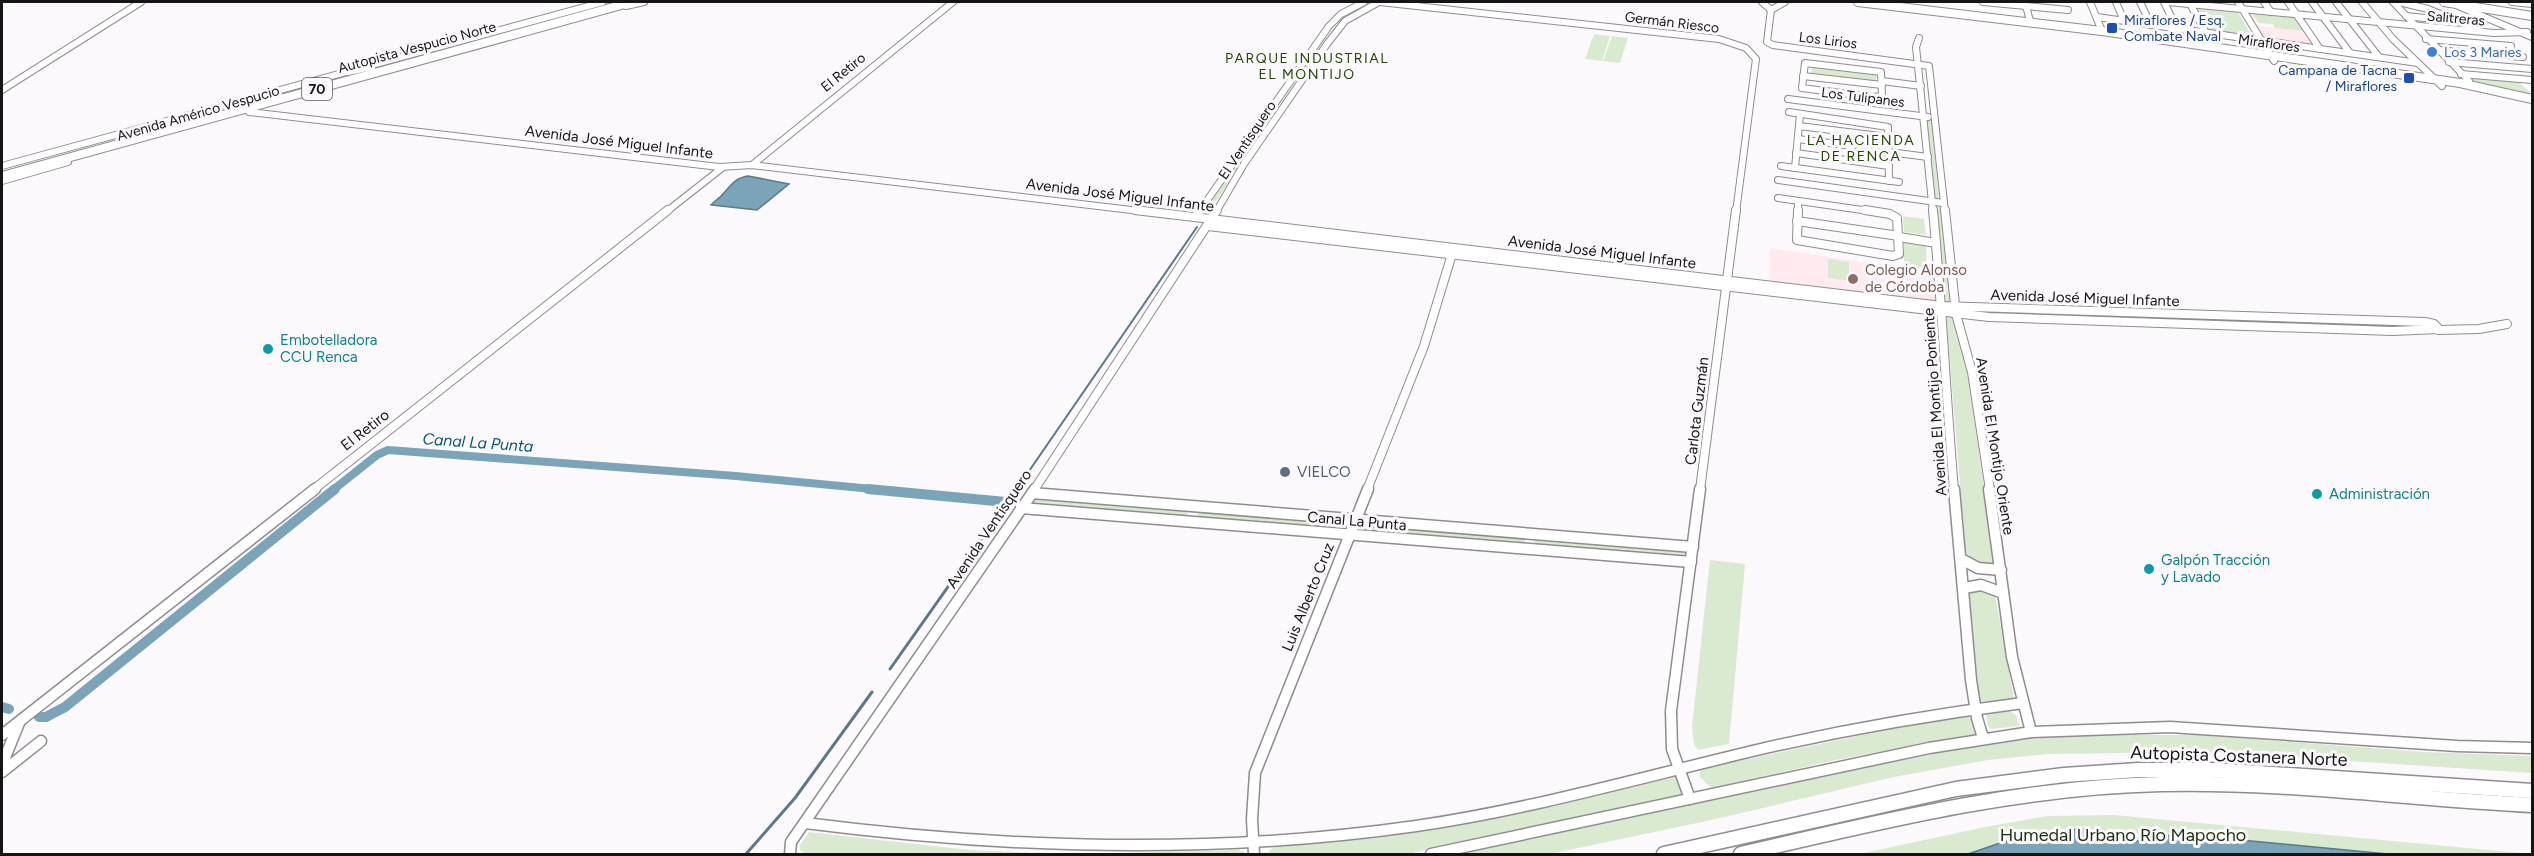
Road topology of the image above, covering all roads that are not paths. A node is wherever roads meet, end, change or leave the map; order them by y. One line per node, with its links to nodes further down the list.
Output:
1 (141, 2): 85 (street)
2 (603, 2): 76 (street, Avenida Américo Vespucio)
3 (616, 2): 67 (highway, Autopista Vespucio Norte / 70)
4 (632, 2): 111 (highway, Autopista Vespucio Norte / 70)
5 (644, 2): 88 (street, Avenida Américo Vespucio)
6 (953, 2): 104 (street, El Retiro)
7 (1364, 2): 62 (street, El Ventisquero)
8 (1380, 2): 37 (street, Germán Riesco); 63 (street, El Ventisquero)
9 (1762, 2): 38 (street)
10 (1785, 2): 38 (street)
11 (1858, 2): 28 (main road, Miraflores)
12 (1983, 2): 30 (street)
13 (2090, 2): 44 (street)
14 (2116, 2): 49 (street)
15 (2140, 2): 51 (street)
16 (2166, 2): 29 (street, Salitreras); 54 (street)
17 (2238, 2): 36 (street)
18 (2264, 2): 40 (street)
19 (2288, 2): 41 (street)
20 (2312, 2): 45 (street)
21 (2336, 2): 48 (street)
22 (2362, 2): 50 (street)
23 (2393, 2): 42 (street)
24 (2398, 2): 55 (street)
25 (2450, 2): 35 (main road); 57 (street)
26 (2512, 2): 32 (street)
27 (1450, 3): 37 (street, Germán Riesco)
28 (1882, 3): 33 (main road, Miraflores)
29 (2190, 3): 31 (street, Salitreras); 56 (street)
30 (2025, 4): 39 (street); 47 (street)
31 (2215, 4): 36 (street, Salitreras)
32 (2532, 4)
33 (1918, 6): 34 (main road, Miraflores)
34 (1929, 6): 47 (main road, Miraflores)
35 (2465, 6): 43 (main road); 57 (street)
36 (2243, 9): 40 (street, Salitreras); 61 (street)
37 (1472, 10): 60 (street, Germán Riesco)
38 (1771, 10): 73 (street, Los Lirios)
39 (2068, 10)
40 (2271, 12): 41 (street, Salitreras)
41 (2297, 15): 45 (street, Salitreras); 65 (street)
42 (2406, 16): 46 (street); 52 (street)
43 (2532, 16)
44 (2097, 17): 49 (street); 53 (street)
45 (2324, 18): 48 (street, Salitreras); 68 (street)
46 (2425, 18)
47 (2030, 19): 53 (main road, Miraflores)
48 (2350, 20): 50 (street, Salitreras); 70 (street)
49 (2124, 21): 51 (street)
50 (2379, 23): 52 (street, Salitreras); 74 (street)
51 (2151, 25): 54 (street)
52 (2415, 27): 55 (street, Salitreras); 59 (street)
53 (2101, 29): 69 (main road, Miraflores)
54 (2177, 29): 56 (street)
55 (2482, 32): 57 (street, Salitreras)
56 (2206, 33): 61 (street)
57 (2528, 34)
58 (1919, 38): 73 (street, Avenida El Montijo Poniente)
59 (2426, 39): 64 (street); 66 (street)
60 (1726, 41): 129 (street, Carlota Guzmán)
61 (2262, 41): 65 (street); 69 (street)
62 (1317, 43): 63 (street); 91 (street, El Ventisquero)
63 (1327, 44): 93 (street, El Ventisquero)
64 (2511, 46)
65 (2320, 49): 68 (street)
66 (2437, 50): 71 (street); 72 (street)
67 (431, 53): 76 (highway); 110 (highway, Autopista Vespucio Norte / 70)
68 (2350, 53): 70 (street)
69 (2271, 56): 79 (main road, Miraflores)
70 (2379, 57): 74 (street)
71 (2523, 57)
72 (2449, 62): 75 (street); 77 (street)
73 (1918, 63): 83 (street, Avenida El Montijo Poniente); 95 (street, Avenida El Montijo Oriente)
74 (2418, 63): 79 (street)
75 (2532, 69)
76 (348, 71): 105 (street, Avenida Américo Vespucio)
77 (2461, 74): 80 (street); 82 (street)
78 (1803, 76): 81 (street); 81 (street); 81 (street)
79 (2432, 77): 82 (main road, Miraflores); 84 (street); 86 (main road, Miraflores)
80 (2532, 80)
81 (1882, 81): 83 (street)
82 (2469, 81): 86 (main road, Miraflores)
83 (1921, 84): 94 (street, Avenida El Montijo Poniente)
84 (2442, 86)
85 (2, 90)
86 (2532, 98)
87 (1788, 99): 94 (street, Los Tulipanes)
88 (249, 112): 108 (street, Avenida José Miguel Infante); 111 (street, Avenida Américo Vespucio)
89 (1789, 112): 90 (street)
90 (1800, 114): 92 (street); 96 (street)
91 (1266, 115): 93 (street); 118 (street, El Ventisquero)
92 (1818, 116): 97 (street); 98 (street)
93 (1276, 117): 120 (street, El Ventisquero)
94 (1924, 117): 95 (street, Los Tulipanes); 103 (street, Avenida El Montijo Poniente)
95 (1934, 118): 119 (street, Avenida El Montijo Oriente)
96 (1799, 126): 97 (street); 99 (street)
97 (1824, 129): 98 (street)
98 (1888, 137): 101 (street)
99 (1798, 139): 100 (street); 102 (street)
100 (1853, 146)
101 (1889, 150): 103 (street); 107 (street)
102 (1796, 153): 107 (street); 109 (street)
103 (1927, 155): 117 (street, Avenida El Montijo Poniente)
104 (752, 165): 108 (street, Avenida José Miguel Infante); 121 (street, Avenida José Miguel Infante)
105 (2, 166)
106 (1781, 166): 109 (street)
107 (1889, 166): 113 (street)
108 (723, 167): 152 (street, El Retiro)
109 (1795, 168): 113 (street)
110 (2, 171)
111 (2, 178)
112 (1778, 180): 117 (street)
113 (1889, 181): 114 (street)
114 (1899, 182)
115 (1778, 198): 116 (street)
116 (1798, 201): 122 (street); 125 (street)
117 (1931, 201): 119 (street); 126 (street, Avenida El Montijo Poniente)
118 (1205, 203): 120 (street); 121 (street, El Ventisquero)
119 (1943, 203): 132 (street, Avenida El Montijo Oriente)
120 (1219, 205): 123 (street, El Ventisquero)
121 (1195, 218): 123 (street, Avenida José Miguel Infante)
122 (1797, 221): 125 (street); 125 (street)
123 (1210, 223): 124 (street, Avenida José Miguel Infante); 136 (street, Avenida Ventisquero)
124 (1253, 228): 127 (street, Avenida José Miguel Infante); 128 (street, Avenida José Miguel Infante)
125 (1899, 235): 126 (street)
126 (1935, 240): 130 (street, Avenida El Montijo Poniente)
127 (1452, 254): 128 (street, Avenida José Miguel Infante); 139 (street, Luis Alberto Cruz)
128 (1609, 270): 129 (street, Avenida José Miguel Infante)
129 (1727, 284): 130 (street, Avenida José Miguel Infante); 143 (street, Carlota Guzmán)
130 (1943, 309): 132 (street, Avenida José Miguel Infante); 145 (street, Avenida El Montijo Poniente)
131 (2019, 309): 132 (street, Avenida José Miguel Infante); 133 (street); 135 (street, Avenida José Miguel Infante)
132 (1956, 311): 133 (street, Avenida José Miguel Infante); 147 (street, Avenida El Montijo Oriente)
133 (2025, 320): 135 (street, Avenida José Miguel Infante)
134 (2507, 324): 135 (street)
135 (2438, 330)
136 (1032, 493): 137 (street, Canal La Punta); 138 (street, Avenida Ventisquero)
137 (1192, 506): 139 (street, Canal La Punta); 140 (street)
138 (1021, 508): 140 (street, Canal La Punta); 164 (street, Avenida Ventisquero)
139 (1355, 519): 141 (street, Canal La Punta); 142 (street, Luis Alberto Cruz)
140 (1188, 522): 142 (street, Canal La Punta)
141 (1527, 533): 143 (street, Canal La Punta); 144 (street)
142 (1348, 535): 144 (street, Canal La Punta); 165 (street, Luis Alberto Cruz)
143 (1693, 547): 146 (street, Carlota Guzmán)
144 (1528, 549): 146 (street, Canal La Punta)
145 (1961, 560): 147 (street); 148 (street, Avenida El Montijo Poniente)
146 (1691, 562): 159 (street, Carlota Guzmán)
147 (2001, 570): 149 (street, Avenida El Montijo Oriente)
148 (1964, 588): 149 (street); 151 (street, Avenida El Montijo Poniente)
149 (2003, 593): 150 (street, Avenida El Montijo Oriente)
150 (2023, 703): 151 (street); 153 (street, Avenida El Montijo Oriente)
151 (1975, 707): 155 (street, Avenida El Montijo Poniente); 159 (street)
152 (25, 716): 154 (street, El Retiro); 158 (street, El Retiro)
153 (2031, 732): 155 (street); 157 (street)
154 (2, 735)
155 (1983, 738): 162 (street)
156 (41, 741): 160 (street)
157 (2532, 748)
158 (2, 765)
159 (1678, 768): 162 (street, Carlota Guzmán); 165 (street)
160 (2, 772)
161 (2532, 791): 168 (highway, Autopista Costanera Norte)
162 (1690, 799): 167 (street)
163 (2532, 805): 169 (highway, Autopista Costanera Norte)
164 (805, 823): 165 (street); 166 (street, Avenida Ventisquero)
165 (1253, 850)
166 (790, 854)
167 (1431, 855)
168 (1664, 855)
169 (1741, 855)

